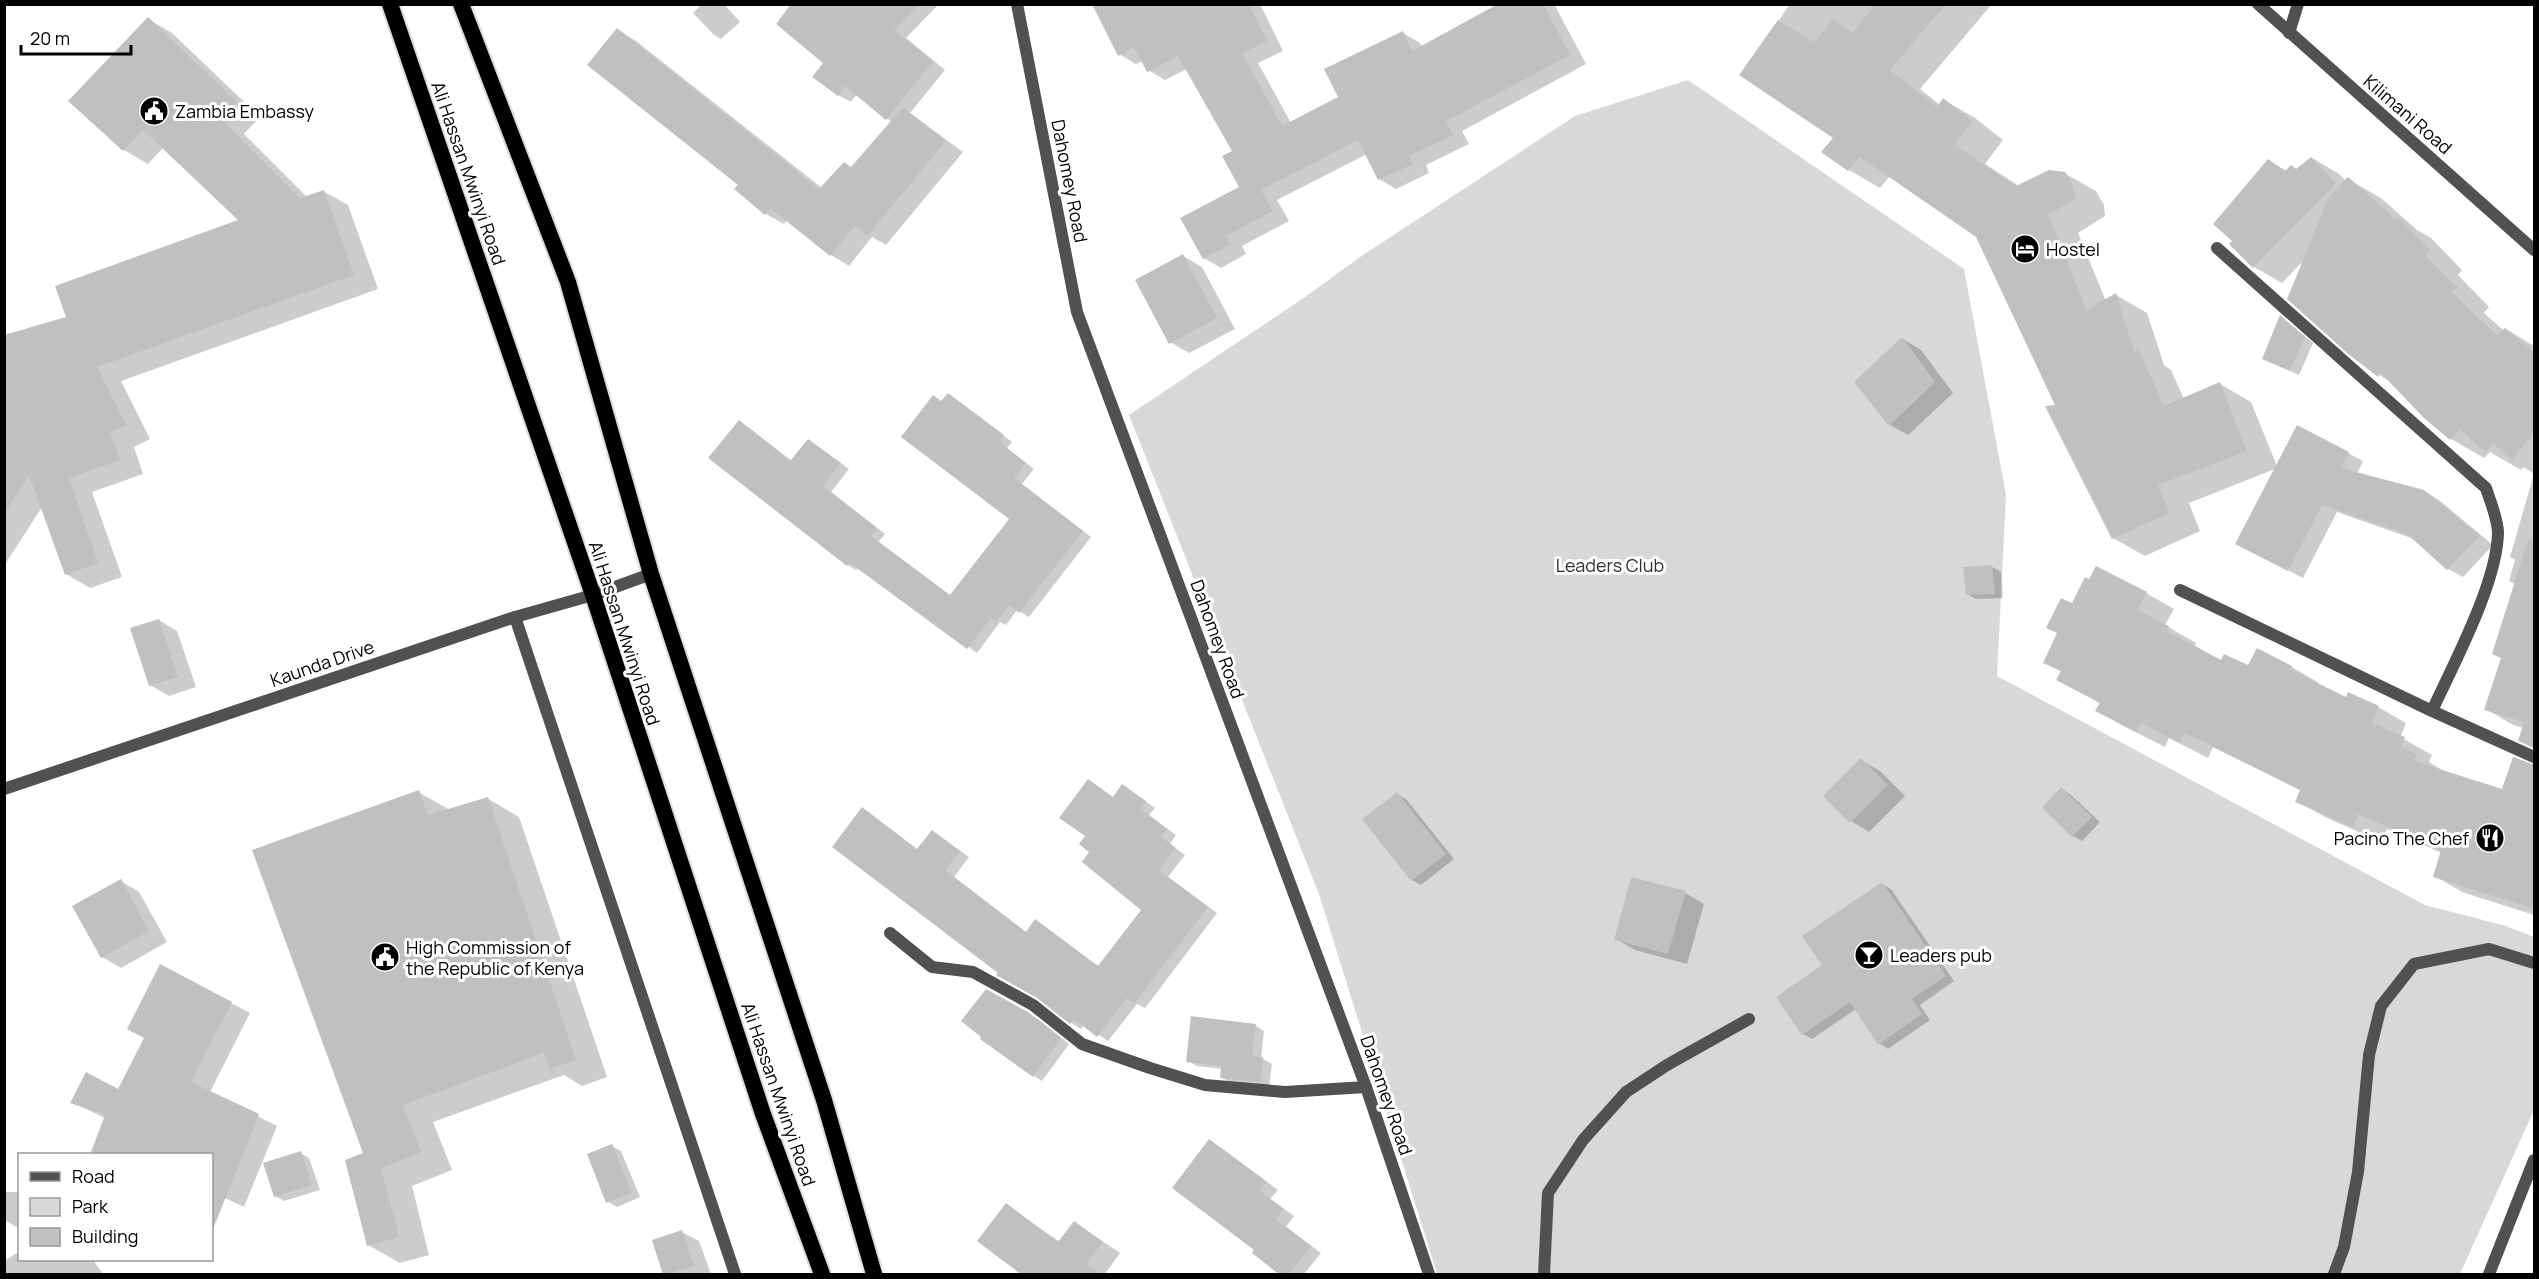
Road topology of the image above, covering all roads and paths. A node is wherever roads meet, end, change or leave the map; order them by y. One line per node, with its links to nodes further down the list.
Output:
1 (390, 4): 11 (highway, Ali Hassan Mwinyi Road)
2 (461, 4): 9 (highway, Ali Hassan Mwinyi Road)
3 (1017, 4): 19 (street, Dahomey Road)
4 (2258, 4): 6 (street, Kilimani Road)
5 (2298, 4): 6 (street)
6 (2289, 33): 8 (street, Kilimani Road)
7 (2217, 248): 13 (street)
8 (2535, 250)
9 (651, 574): 11 (street, Kaunda Drive); 23 (highway, Ali Hassan Mwinyi Road)
10 (2180, 590): 13 (street)
11 (593, 595): 12 (street, Kaunda Drive); 22 (highway, Ali Hassan Mwinyi Road)
12 (515, 617): 15 (street, Kaunda Drive); 21 (street)
13 (2432, 711): 14 (street)
14 (2535, 757)
15 (4, 789)
16 (890, 933): 19 (street)
17 (2535, 963): 26 (street)
18 (1749, 1019): 25 (street)
19 (1365, 1087): 24 (street, Dahomey Road)
20 (2535, 1160): 27 (street)
21 (735, 1275)
22 (822, 1275)
23 (874, 1275)
24 (1430, 1275)
25 (1544, 1275)
26 (2334, 1275)
27 (2489, 1275)

